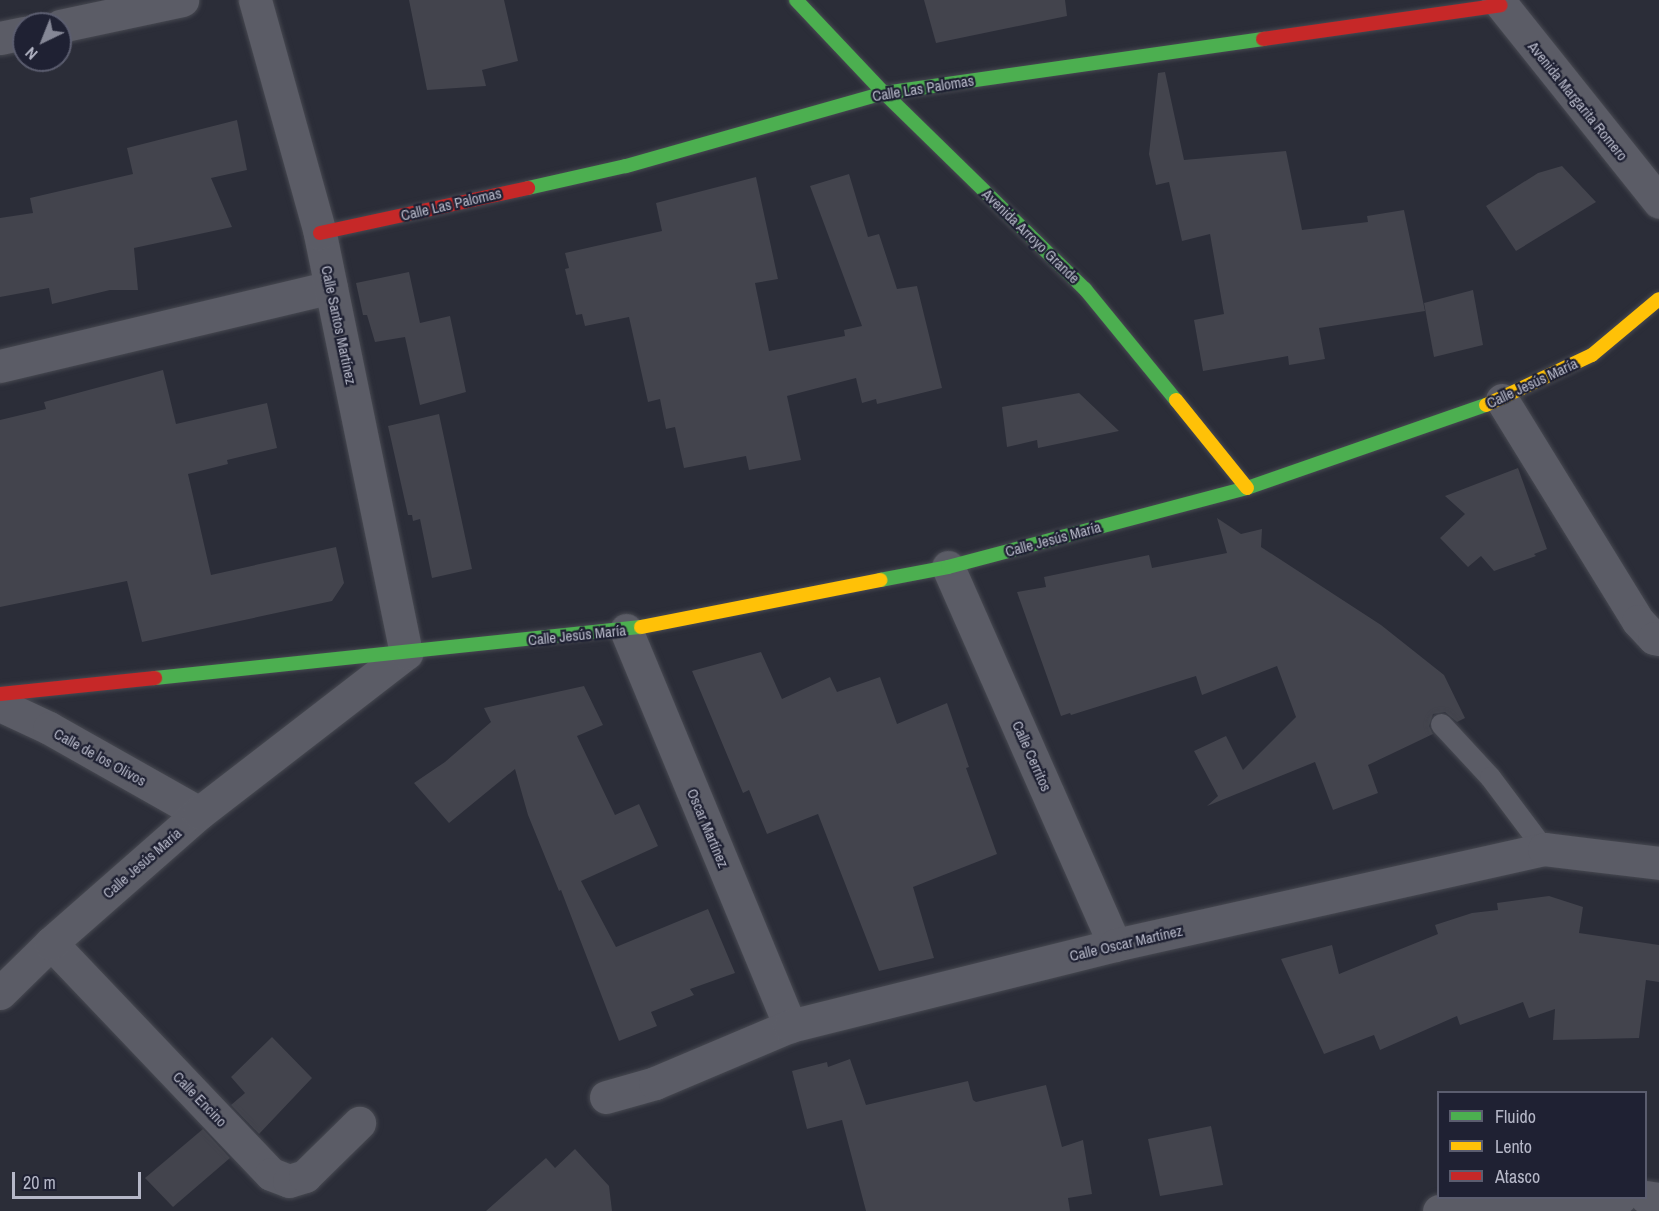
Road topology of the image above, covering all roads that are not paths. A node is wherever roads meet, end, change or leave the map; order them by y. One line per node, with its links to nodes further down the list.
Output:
1 (182, 0): 5 (street)
2 (255, 0): 8 (street, Calle Santos Martínez)
3 (796, 0): 6 (street, Avenida Arroyo Grande)
4 (1499, 2): 6 (street, Calle Las Palomas); 7 (street, Avenida Margarita Romero)
5 (72, 23)
6 (884, 93): 8 (street, Calle Las Palomas); 13 (street, Avenida Arroyo Grande)
7 (1659, 202)
8 (320, 233): 9 (street, Calle Santos Martínez)
9 (331, 287): 11 (street); 17 (street, Calle Santos Martínez)
10 (1659, 299): 12 (street, Calle Jesús María)
11 (0, 366)
12 (1502, 400): 13 (street, Calle Jesús María); 16 (street)
13 (1247, 488): 14 (street, Calle Jesús María)
14 (948, 567): 15 (street, Calle Jesús María); 25 (street, Calle Cerritos)
15 (626, 630): 17 (street, Calle Jesús María); 27 (street, Oscar Martínez)
16 (1656, 638)
17 (406, 653): 18 (street, Calle Jesús María); 21 (street, Calle Jesús María)
18 (0, 694)
19 (0, 705): 21 (street, Calle de los Olivos)
20 (1441, 723): 22 (lane)
21 (199, 813): 24 (street, Calle Jesús María)
22 (1544, 849): 23 (street, Calle Oscar Martínez); 25 (street, Calle Oscar Martínez)
23 (1659, 863)
24 (51, 943): 26 (street, Calle Jesús María); 29 (street, Calle Encino)
25 (1115, 945): 27 (street, Calle Oscar Martínez)
26 (0, 993)
27 (790, 1026): 28 (street, Calle Oscar Martínez)
28 (606, 1098)
29 (359, 1123)
30 (1594, 1199): 31 (street)
31 (1439, 1211)

